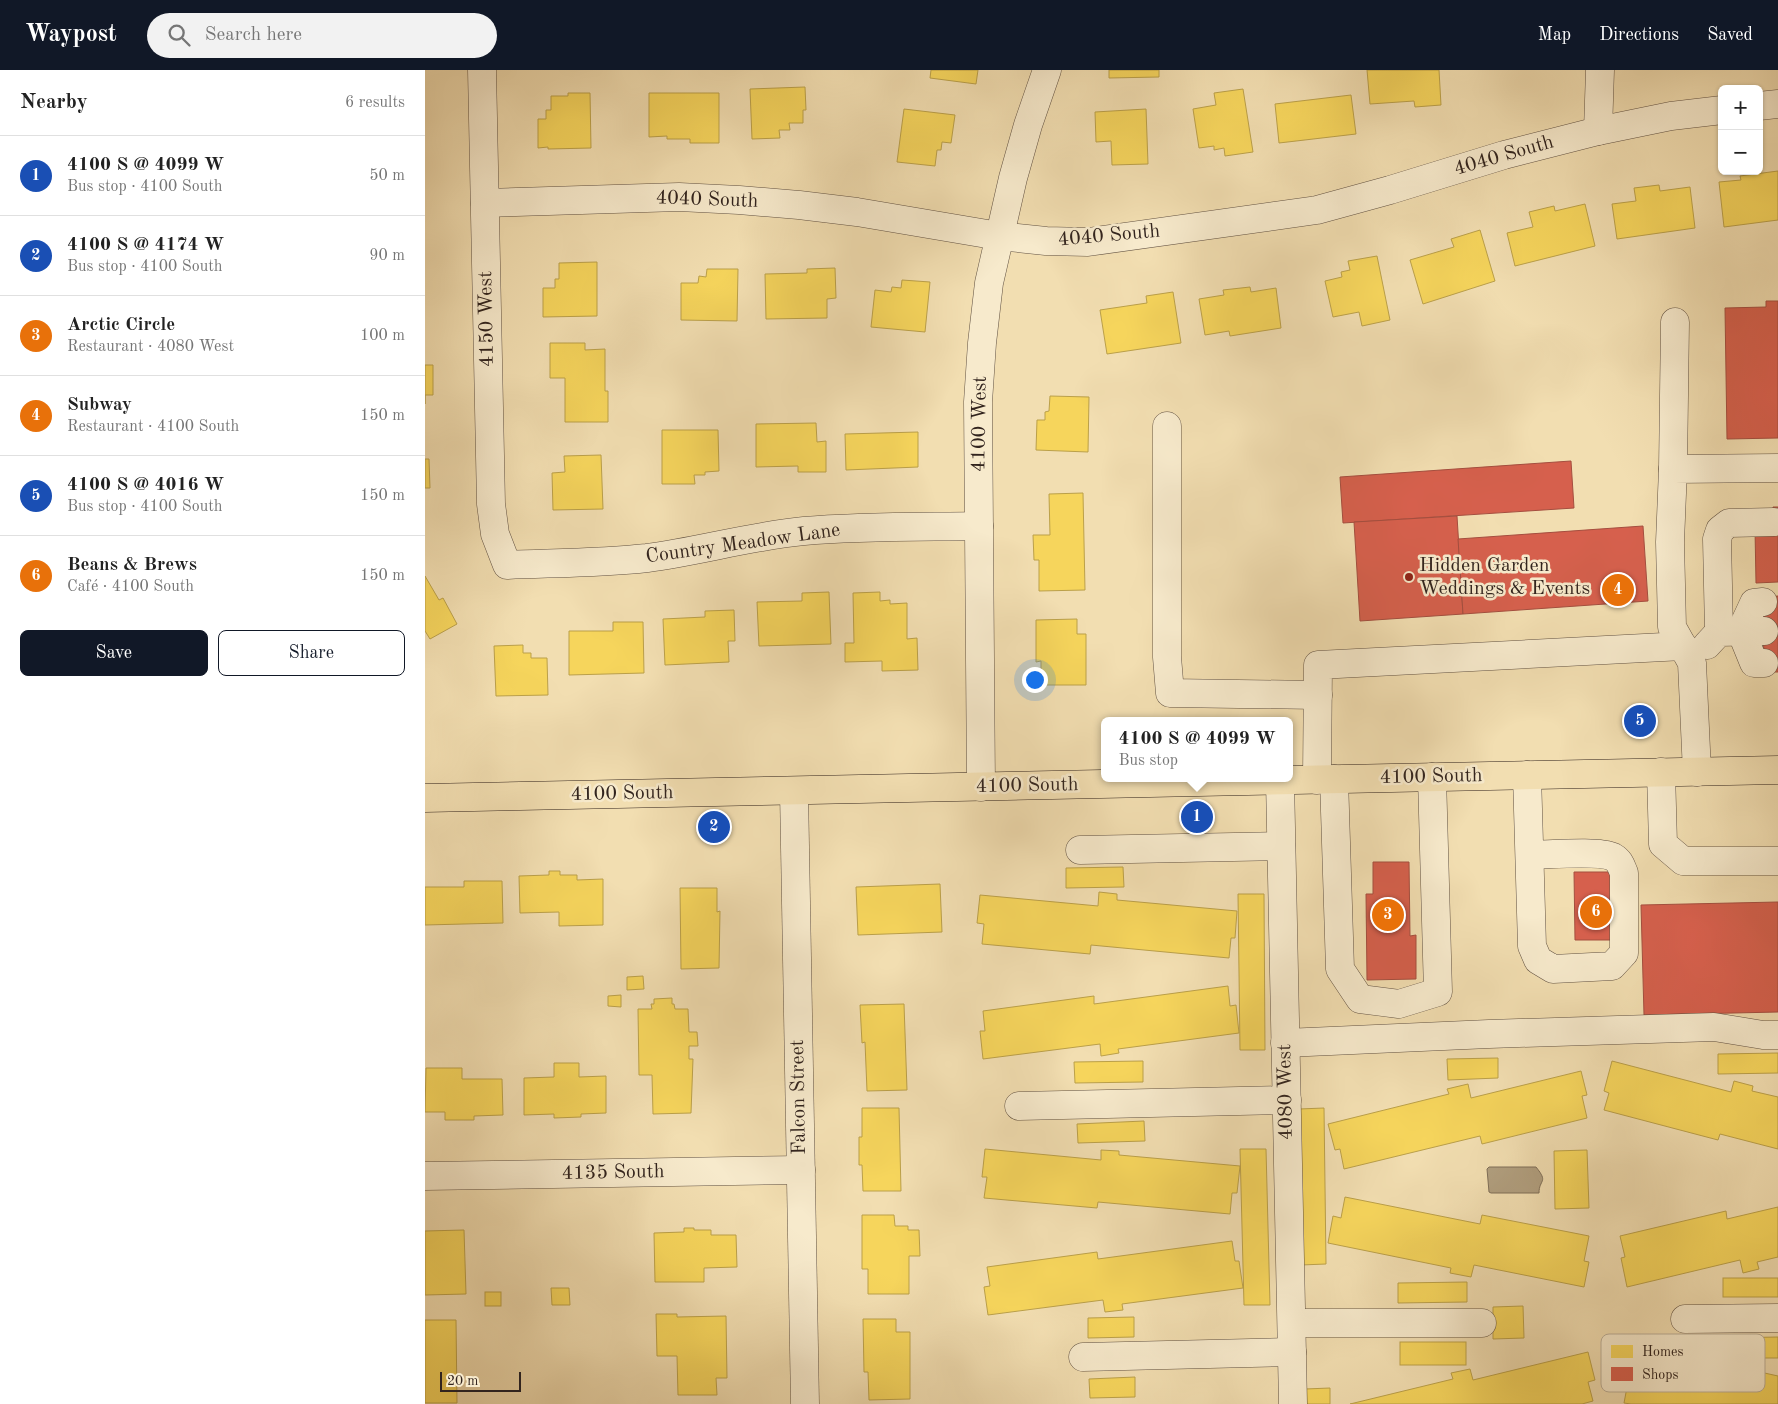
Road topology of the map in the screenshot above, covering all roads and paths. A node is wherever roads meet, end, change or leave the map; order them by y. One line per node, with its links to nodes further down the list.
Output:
1 (482, 70): 8 (street, 4150 West)
2 (1047, 70): 9 (street, 4100 West)
3 (1600, 70): 7 (street)
4 (1778, 104): 5 (street)
5 (1763, 106)
6 (1718, 110): 7 (street, 4040 South)
7 (1598, 131): 9 (street, 4040 South)
8 (485, 202): 9 (street, 4040 South); 16 (street, 4150 West)
9 (999, 236): 15 (street, 4100 West)
10 (1675, 322): 13 (street)
11 (1167, 426): 21 (street)
12 (1778, 468): 13 (street)
13 (1673, 469): 19 (street)
14 (1774, 522): 18 (street)
15 (979, 526): 16 (street, Country Meadow Lane); 31 (street, 4100 West)
16 (507, 565)
17 (1763, 602): 18 (street)
18 (1741, 631): 19 (street); 20 (street)
19 (1687, 654): 21 (street); 24 (street)
20 (1764, 663)
21 (1318, 695): 28 (street)
22 (1778, 770): 24 (main road, 4100 South)
23 (1661, 772): 24 (main road, 4100 South); 25 (main road, 4100 South); 37 (street)
24 (1697, 772)
25 (1527, 775): 26 (main road, 4100 South); 36 (street)
26 (1432, 777): 28 (main road, 4100 South); 28 (street)
27 (1293, 780): 28 (main road, 4100 South)
28 (1325, 780)
29 (1195, 782): 31 (main road, 4100 South)
30 (1280, 782): 34 (street, 4080 West)
31 (981, 787): 32 (main road, 4100 South)
32 (794, 791): 33 (main road, 4100 South); 42 (street, Falcon Street)
33 (425, 798)
34 (1281, 846): 35 (street); 39 (street, 4080 West)
35 (1080, 850)
36 (1529, 855): 36 (street)
37 (1778, 861)
38 (1778, 1035): 39 (street)
39 (1285, 1043): 40 (street, 4080 West)
40 (1287, 1100): 41 (street); 46 (street, 4080 West)
41 (1019, 1106)
42 (801, 1170): 43 (street, 4135 South); 50 (street, Falcon Street)
43 (425, 1176)
44 (1778, 1318): 45 (street)
45 (1685, 1319)
46 (1291, 1323): 47 (street); 48 (street, 4080 West)
47 (1482, 1323)
48 (1292, 1352): 49 (street); 51 (street, 4080 West)
49 (1083, 1357)
50 (805, 1404)
51 (1293, 1404)

